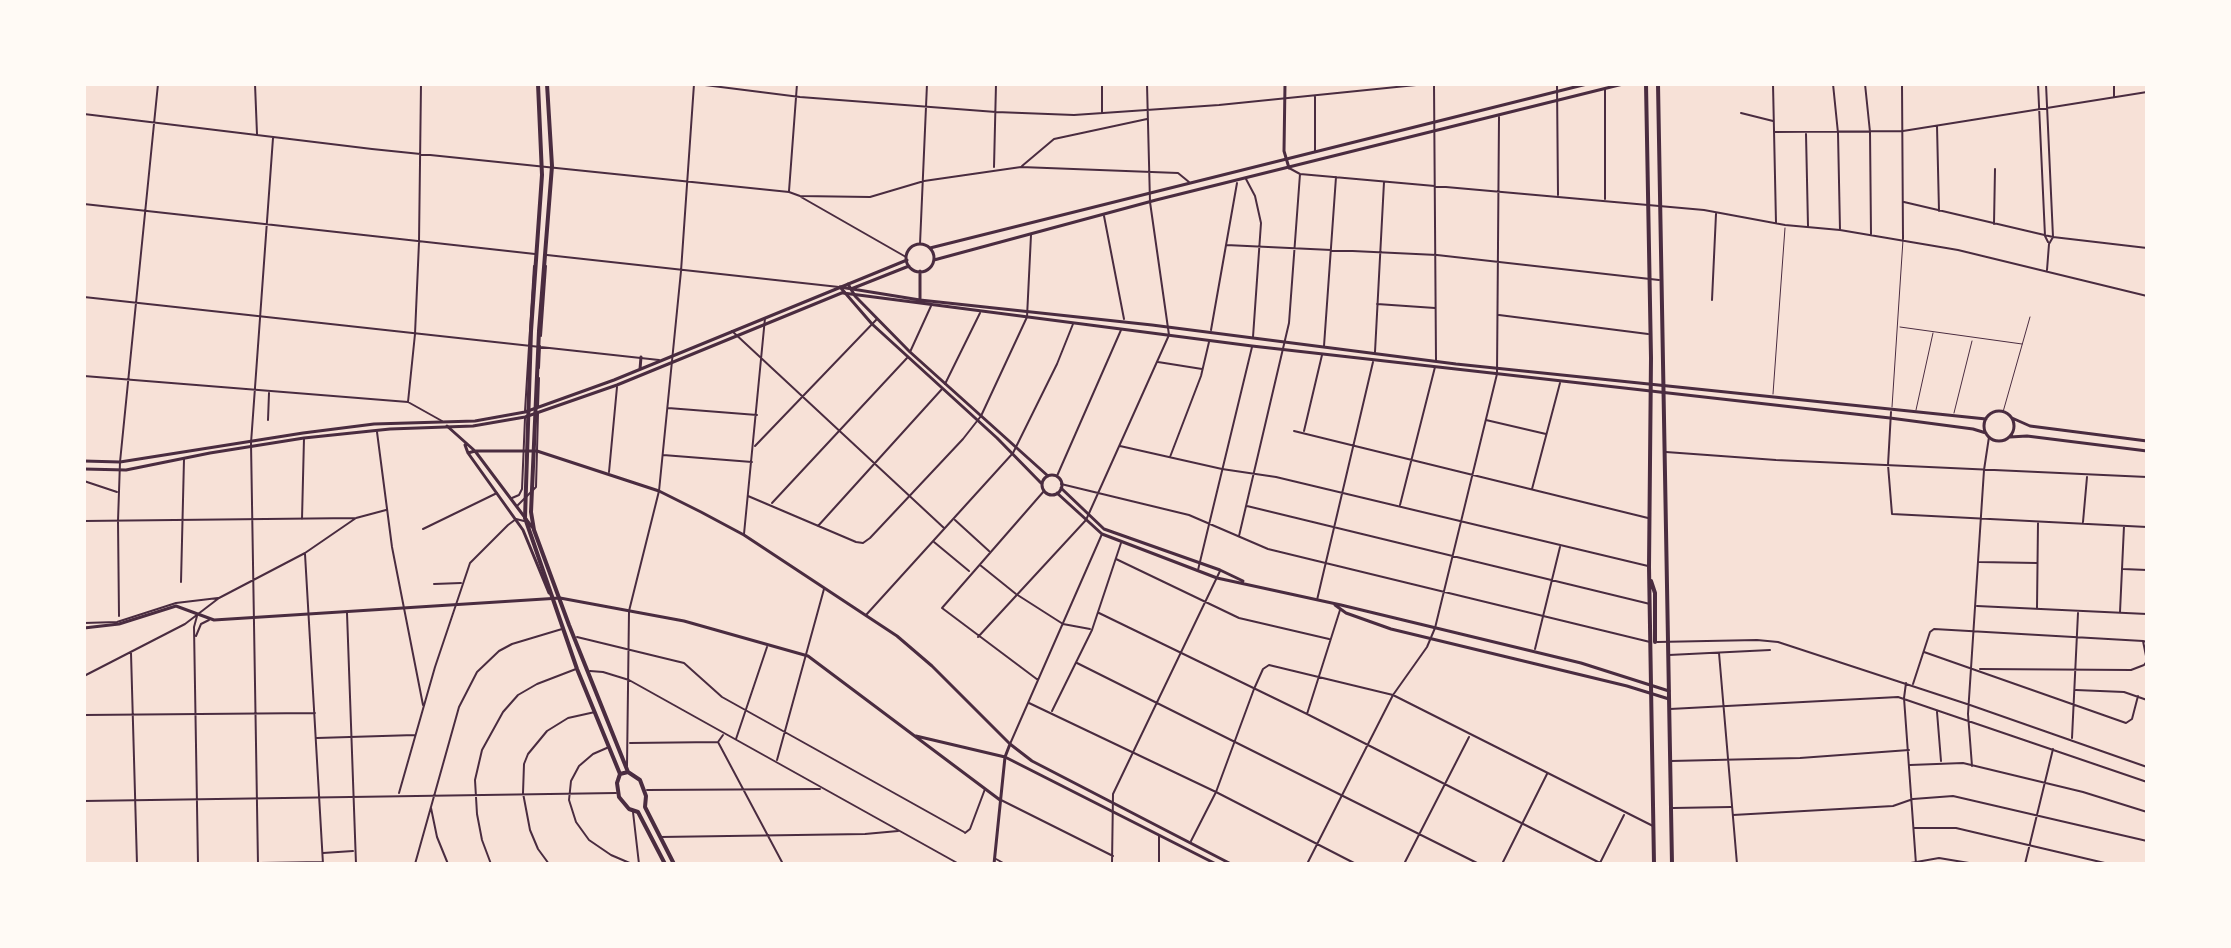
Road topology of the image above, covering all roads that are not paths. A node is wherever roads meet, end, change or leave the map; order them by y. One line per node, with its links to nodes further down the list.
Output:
1 (158, 84): 48 (street)
2 (255, 84): 57 (street)
3 (421, 84): 60 (street)
4 (538, 84): 62 (main road)
5 (547, 84): 63 (main road)
6 (695, 84): 33 (street); 75 (street)
7 (797, 84): 33 (street)
8 (927, 84): 37 (street)
9 (996, 84): 41 (street)
10 (1102, 84): 42 (street)
11 (1147, 84): 40 (street)
12 (1285, 84): 34 (main road)
13 (1357, 84): 29 (street)
14 (1426, 84): 29 (street)
15 (1434, 84): 49 (street)
16 (1557, 84): 30 (street)
17 (1587, 84): 30 (main road)
18 (1623, 84): 28 (main road)
19 (1646, 84): 86 (main road)
20 (1658, 84): 87 (main road)
21 (1773, 84): 47 (street)
22 (1833, 84): 56 (street)
23 (1865, 84): 54 (street)
24 (1902, 84): 52 (street)
25 (2038, 84): 39 (street)
26 (2046, 84): 38 (street)
27 (2114, 84): 35 (street)
28 (1605, 89): 36 (main road); 83 (street)
29 (1357, 91): 32 (street)
30 (1557, 91): 36 (street); 49 (main road)
31 (2147, 92): 35 (street)
32 (1315, 95): 34 (street); 59 (street)
33 (797, 97): 37 (street); 79 (street)
34 (1285, 97): 40 (street); 61 (main road)
35 (2114, 98): 38 (street)
36 (1557, 100): 45 (main road); 82 (street)
37 (926, 107): 41 (street); 72 (street)
38 (2047, 108): 39 (street); 102 (street)
39 (2039, 109): 50 (street); 101 (street)
40 (1148, 110): 42 (street); 46 (street)
41 (996, 112): 42 (street); 66 (street)
42 (1102, 113)
43 (1741, 113): 47 (street)
44 (84, 114): 48 (street)
45 (1499, 116): 51 (main road); 78 (street)
46 (1149, 118): 64 (street); 68 (street)
47 (1774, 121): 53 (street)
48 (154, 122): 57 (street); 89 (street)
49 (1436, 122): 51 (street); 59 (main road)
50 (1937, 125): 52 (street); 90 (street)
51 (1436, 130): 65 (main road); 77 (street)
52 (1903, 131): 54 (street); 85 (street)
53 (1774, 132): 55 (street); 93 (street)
54 (1870, 132): 56 (street); 100 (street)
55 (1806, 133): 56 (street); 97 (street)
56 (1838, 133): 98 (street)
57 (257, 135): 58 (street)
58 (273, 138): 60 (street); 94 (street)
59 (1314, 152): 61 (main road)
60 (420, 153): 62 (street); 104 (street)
61 (1286, 159): 65 (main road); 76 (main road)
62 (542, 165): 63 (street); 114 (main road)
63 (552, 166): 75 (street); 115 (main road)
64 (1021, 167): 66 (street); 68 (street)
65 (1289, 168): 69 (street); 71 (main road)
66 (994, 169): 72 (street)
67 (1995, 169): 96 (street)
68 (1149, 172): 76 (street); 80 (street)
69 (1300, 174): 70 (street); 110 (street)
70 (1336, 177): 74 (street); 112 (street)
71 (1246, 179): 73 (main road); 108 (street)
72 (924, 181): 81 (street); 105 (street)
73 (1237, 181): 84 (main road); 107 (street)
74 (1384, 181): 77 (street); 113 (street)
75 (687, 183): 79 (street); 121 (street)
76 (1190, 183): 80 (main road)
77 (1436, 186): 78 (street); 116 (street)
78 (1497, 191): 82 (street); 119 (street)
79 (789, 192): 81 (street)
80 (1150, 193): 84 (street); 109 (main road)
81 (800, 196): 117 (street)
82 (1558, 196): 83 (street)
83 (1605, 200): 86 (street)
84 (1150, 202): 92 (main road); 151 (street)
85 (1904, 202): 90 (street); 103 (street)
86 (1649, 203): 87 (street); 124 (main road)
87 (1659, 204): 91 (street); 125 (main road)
88 (86, 205): 89 (street)
89 (147, 211): 94 (street); 135 (street)
90 (1939, 211): 96 (street)
91 (1716, 213): 93 (street); 134 (street)
92 (1103, 214): 99 (main road); 146 (street)
93 (1776, 223): 95 (street)
94 (266, 225): 104 (street); 142 (street)
95 (1785, 225): 97 (street); 198 (lane)
96 (1994, 225): 101 (street)
97 (1808, 226): 98 (street)
98 (1840, 230): 100 (street)
99 (1031, 234): 118 (main road); 140 (street)
100 (1871, 235): 103 (street)
101 (2045, 236): 102 (street); 106 (street)
102 (2053, 237): 106 (street); 111 (street)
103 (1903, 240): 123 (street); 150 (lane)
104 (419, 242): 114 (street); 156 (street)
105 (920, 244): 109 (main road); 117 (main road)
106 (2049, 244): 123 (street)
107 (1226, 245): 108 (street); 158 (street)
108 (1261, 246): 110 (street); 162 (street)
109 (930, 248): 118 (main road)
110 (1295, 248): 112 (street); 165 (street)
111 (2147, 248)
112 (1332, 250): 113 (street); 170 (street)
113 (1380, 252): 116 (street); 136 (street)
114 (536, 254): 155 (main road)
115 (544, 255): 121 (street); 157 (main road)
116 (1437, 255): 119 (street); 138 (street)
117 (906, 259): 120 (main road); 126 (main road)
118 (934, 260): 122 (main road)
119 (1498, 262): 124 (street); 141 (street)
120 (909, 266): 122 (main road); 128 (main road)
121 (681, 271): 127 (street); 175 (street)
122 (920, 271): 133 (main road)
123 (2047, 271): 131 (street)
124 (1650, 279): 125 (street); 159 (main road)
125 (1660, 280): 192 (main road)
126 (848, 284): 127 (main road); 128 (main road)
127 (840, 287): 128 (main road); 129 (main road); 143 (main road)
128 (850, 289): 129 (main road); 130 (main road); 133 (main road)
129 (843, 293): 130 (main road); 148 (main road); 149 (main road)
130 (855, 296): 137 (main road); 145 (main road)
131 (2147, 296)
132 (84, 297): 135 (street)
133 (920, 300): 140 (main road)
134 (1712, 300)
135 (137, 303): 142 (street); 188 (street)
136 (1377, 304): 138 (street); 174 (street)
137 (931, 306): 139 (main road); 172 (street)
138 (1436, 308): 182 (street)
139 (980, 313): 140 (main road); 193 (street)
140 (1027, 315): 146 (main road); 147 (main road); 209 (street)
141 (1498, 315): 159 (street); 183 (street)
142 (259, 317): 156 (street); 194 (street)
143 (766, 317): 149 (street); 153 (main road)
144 (2030, 317): 166 (lane)
145 (877, 319): 148 (street); 172 (main road)
146 (1124, 322): 151 (main road)
147 (1073, 323): 152 (main road); 235 (street)
148 (872, 324): 172 (main road); 199 (street)
149 (764, 325): 161 (main road); 177 (street)
150 (1897, 327): 154 (lane); 202 (lane)
151 (1170, 328): 158 (main road); 160 (street)
152 (1122, 329): 160 (main road); 257 (street)
153 (732, 331): 161 (street); 175 (main road)
154 (1933, 332): 163 (lane); 205 (lane)
155 (529, 333): 157 (street); 167 (street); 335 (main road)
156 (415, 334): 167 (street); 200 (street)
157 (540, 334): 169 (street); 301 (main road)
158 (1210, 334): 162 (main road)
159 (1650, 334): 190 (main road)
160 (1169, 335): 164 (main road); 180 (street)
161 (736, 336): 177 (street); 181 (main road)
162 (1253, 338): 165 (main road)
163 (1973, 338): 166 (lane); 208 (lane)
164 (1209, 341): 168 (main road); 185 (street)
165 (1285, 342): 170 (main road); 171 (street)
166 (2022, 344): 204 (lane)
167 (528, 345): 169 (street); 206 (street)
168 (1252, 346): 171 (main road); 249 (street)
169 (540, 347): 176 (street); 203 (street)
170 (1324, 347): 174 (main road)
171 (1284, 349): 173 (main road); 253 (street)
172 (909, 354): 193 (main road); 218 (street)
173 (1322, 354): 179 (main road); 220 (street)
174 (1375, 354): 182 (main road)
175 (673, 355): 178 (main road); 181 (street)
176 (641, 357): 178 (street); 184 (main road)
177 (760, 359): 199 (street); 207 (street)
178 (660, 360): 181 (street); 184 (main road)
179 (1374, 361): 182 (main road); 229 (street)
180 (1158, 362): 185 (street); 230 (street)
181 (672, 363): 191 (main road); 201 (street)
182 (1436, 364): 183 (main road); 186 (main road); 242 (street)
183 (1498, 368): 186 (street); 190 (main road)
184 (640, 369): 203 (main road)
185 (1203, 369): 241 (street)
186 (1497, 374): 189 (main road); 214 (street)
187 (84, 376): 188 (street)
188 (128, 379): 194 (street); 244 (street)
189 (1561, 382): 196 (main road); 221 (street)
190 (1651, 384): 192 (main road); 196 (main road)
191 (617, 385): 203 (main road); 252 (street)
192 (1663, 385): 197 (main road); 198 (main road)
193 (944, 386): 209 (main road); 246 (street)
194 (254, 389): 195 (street); 225 (street)
195 (270, 391): 200 (street); 213 (street)
196 (1651, 393): 197 (main road); 283 (main road)
197 (1664, 393): 210 (main road); 237 (main road)
198 (1773, 396): 202 (main road)
199 (801, 397): 218 (street); 231 (street)
200 (408, 402): 215 (street)
201 (666, 408): 207 (street); 239 (street)
202 (1892, 409): 205 (main road); 210 (street)
203 (538, 411): 206 (main road); 234 (street)
204 (2003, 412): 211 (main road); 212 (main road)
205 (1916, 413): 208 (main road)
206 (525, 415): 215 (main road); 216 (main road); 232 (street)
207 (757, 415): 231 (street)
208 (1953, 417): 212 (main road)
209 (980, 418): 235 (main road); 272 (street)
210 (1890, 418): 222 (main road); 247 (street)
211 (2012, 418): 223 (main road); 226 (main road)
212 (1986, 419): 222 (main road)
213 (268, 420)
214 (1486, 420): 221 (street); 254 (street)
215 (443, 422): 216 (main road); 225 (main road)
216 (448, 427): 217 (main road); 228 (main road)
217 (377, 431): 224 (main road); 277 (street)
218 (839, 431): 246 (street); 273 (street)
219 (1294, 431): 220 (street)
220 (1304, 433): 229 (street)
221 (1547, 435): 262 (street)
222 (1988, 435): 223 (main road); 251 (street)
223 (2010, 437): 236 (main road)
224 (304, 438): 227 (main road); 285 (street)
225 (251, 439): 227 (street); 244 (main road)
226 (2147, 441)
227 (251, 445): 240 (main road); 284 (street)
228 (465, 445): 233 (main road); 238 (main road)
229 (1354, 445): 242 (street); 265 (street)
230 (1119, 446): 241 (street); 269 (street)
231 (754, 447): 245 (street)
232 (524, 450): 233 (main road); 234 (main road); 271 (street)
233 (475, 451): 238 (main road); 271 (main road)
234 (537, 451): 252 (main road); 274 (street)
235 (1015, 451): 256 (main road); 260 (main road); 282 (street)
236 (2147, 451)
237 (1664, 452): 247 (street); 376 (main road)
238 (468, 453): 267 (main road)
239 (662, 455): 245 (street); 263 (street)
240 (184, 458): 250 (main road); 289 (street)
241 (1169, 459): 249 (street)
242 (1412, 459): 254 (street); 276 (street)
243 (84, 461): 244 (main road)
244 (120, 462): 250 (street)
245 (752, 462): 270 (street)
246 (874, 464): 272 (street); 295 (street)
247 (1888, 465): 251 (street); 279 (street)
248 (84, 469): 250 (main road)
249 (1222, 469): 253 (street); 293 (street)
250 (120, 470): 266 (street)
251 (1984, 470): 255 (street); 279 (street)
252 (609, 473): 263 (main road)
253 (1255, 473): 265 (street); 275 (street)
254 (1473, 474): 262 (street); 291 (street)
255 (2088, 475): 258 (street); 292 (street)
256 (1048, 476): 257 (main road); 260 (main road)
257 (1057, 476): 261 (main road)
258 (2147, 477)
259 (84, 481): 266 (street)
260 (1042, 484): 264 (main road)
261 (1061, 486): 268 (main road); 269 (street); 278 (main road)
262 (1532, 490): 283 (street)
263 (659, 491): 303 (main road); 347 (street)
264 (1044, 491): 268 (main road); 308 (street)
265 (1343, 492): 276 (street); 297 (street)
266 (119, 493): 288 (street)
267 (497, 493): 281 (main road); 298 (street)
268 (1057, 493): 286 (main road)
269 (1098, 493): 278 (street); 293 (street)
270 (748, 496): 273 (street); 303 (street)
271 (511, 498): 274 (main road)
272 (909, 498): 295 (street); 299 (street)
273 (771, 504): 295 (street)
274 (517, 506): 301 (main road)
275 (1247, 506): 297 (street); 304 (street)
276 (1400, 506): 291 (street)
277 (386, 510): 280 (street); 344 (street)
278 (1089, 514): 286 (street); 300 (main road)
279 (1981, 517): 290 (street); 312 (street)
280 (356, 518): 285 (street); 309 (street)
281 (516, 519): 301 (street); 328 (street); 335 (main road)
282 (954, 519): 299 (street); 308 (street)
283 (1649, 519): 317 (main road)
284 (250, 520): 285 (street); 289 (street); 324 (street)
285 (302, 520)
286 (1086, 520): 302 (main road); 333 (street)
287 (84, 521): 288 (street)
288 (118, 521): 289 (street); 356 (street)
289 (183, 521): 327 (street)
290 (2038, 521): 292 (street); 314 (street)
291 (1461, 522): 307 (street); 310 (street)
292 (2083, 523): 294 (street)
293 (1210, 524): 304 (street); 316 (street)
294 (2124, 525): 296 (street); 318 (street)
295 (818, 526)
296 (2147, 527)
297 (1334, 528): 310 (street); 313 (street)
298 (423, 529)
299 (945, 529): 305 (street)
300 (1104, 529): 302 (street); 316 (main road)
301 (534, 530): 336 (main road)
302 (1102, 534): 306 (main road); 361 (street)
303 (744, 535): 331 (main road)
304 (1239, 538): 313 (street)
305 (934, 541): 322 (street); 355 (street)
306 (1122, 542): 311 (street); 319 (main road)
307 (1561, 546): 317 (street); 326 (street)
308 (990, 552): 315 (street)
309 (305, 553): 324 (street); 352 (street)
310 (1451, 557): 326 (street); 332 (street)
311 (1116, 559): 338 (street); 351 (street)
312 (1978, 562): 314 (street); 343 (street)
313 (1326, 563): 332 (street); 337 (street)
314 (2037, 563): 345 (street)
315 (979, 564): 322 (street); 333 (street)
316 (1200, 564): 319 (street); 320 (main road)
317 (1649, 567): 325 (main road)
318 (2122, 569): 321 (street); 350 (street)
319 (1198, 570): 323 (main road)
320 (1220, 570): 323 (street); 329 (main road)
321 (2147, 570)
322 (971, 573): 370 (street)
323 (1217, 578): 329 (main road); 338 (street)
324 (253, 579): 334 (street); 358 (street)
325 (1649, 579): 339 (main road); 374 (main road)
326 (1552, 580): 339 (street); 357 (street)
327 (181, 582)
328 (463, 583): 330 (street); 342 (street)
329 (1246, 583): 337 (main road)
330 (434, 584)
331 (825, 589): 355 (main road); 386 (street)
332 (1443, 593): 357 (street); 363 (street)
333 (1016, 594): 361 (street); 370 (street)
334 (219, 598): 354 (street); 362 (street)
335 (552, 598): 336 (main road); 342 (main road); 364 (main road)
336 (560, 598): 347 (main road); 368 (main road)
337 (1317, 600): 340 (main road)
338 (1206, 602): 372 (street); 380 (street)
339 (1650, 604): 374 (main road)
340 (1334, 605): 341 (main road); 346 (main road)
341 (1341, 605): 346 (street); 359 (main road)
342 (455, 606): 344 (main road); 416 (street)
343 (1976, 606): 345 (street); 367 (street)
344 (404, 609): 349 (main road); 416 (street)
345 (2037, 609): 348 (street)
346 (1340, 610): 365 (main road); 372 (street)
347 (629, 611): 377 (main road); 378 (street)
348 (2078, 611): 350 (street); 371 (street)
349 (347, 612): 352 (main road); 434 (street)
350 (2120, 612): 353 (street)
351 (1099, 613): 366 (street); 380 (street)
352 (309, 614): 358 (main road); 422 (street)
353 (2147, 614)
354 (197, 615): 360 (main road); 362 (main road); 369 (street); 383 (street)
355 (865, 615): 441 (main road)
356 (119, 616)
357 (1542, 616): 374 (street); 381 (street)
358 (255, 617): 360 (main road); 421 (street)
359 (1394, 618): 363 (main road); 365 (main road)
360 (209, 620): 369 (street)
361 (1063, 624): 366 (street); 397 (street)
362 (84, 626)
363 (1435, 628): 373 (street); 381 (main road)
364 (563, 629): 389 (main road); 471 (street)
365 (1391, 629): 373 (main road)
366 (1092, 630): 387 (street)
367 (1974, 633): 371 (street); 382 (street); 388 (street)
368 (573, 636): 378 (street); 392 (main road)
369 (195, 637): 425 (street)
370 (978, 637): 397 (street)
371 (2076, 638): 375 (street); 391 (street)
372 (1329, 639): 394 (street)
373 (1431, 639): 401 (main road); 406 (street)
374 (1653, 642): 376 (street); 399 (main road)
375 (2145, 642): 391 (street)
376 (1667, 643): 385 (main road); 398 (street)
377 (768, 645): 386 (main road); 418 (street)
378 (628, 648): 396 (street); 418 (street)
379 (1770, 650): 384 (street)
380 (1181, 652): 402 (street); 412 (street)
381 (1534, 652): 395 (main road)
382 (1923, 652): 388 (street); 400 (street)
383 (131, 653): 393 (street); 424 (street)
384 (1719, 653): 385 (street); 414 (street)
385 (1668, 655): 404 (main road)
386 (808, 656): 429 (street); 432 (main road)
387 (1077, 663): 412 (street); 423 (street)
388 (1972, 667): 390 (street); 415 (street)
389 (577, 669): 420 (main road); 469 (street)
390 (1979, 669): 391 (street); 413 (street)
391 (2076, 669): 403 (street)
392 (587, 671): 396 (street); 455 (main road)
393 (84, 676)
394 (1320, 676): 402 (street); 406 (street); 426 (street)
395 (1632, 678): 399 (main road); 401 (main road)
396 (629, 680): 430 (street); 440 (street)
397 (1038, 680): 411 (street)
398 (1906, 683): 400 (street); 408 (street)
399 (1652, 685): 404 (main road); 405 (main road)
400 (1912, 685): 415 (street)
401 (1630, 687): 405 (main road)
402 (1254, 689): 426 (street); 438 (street)
403 (2075, 690): 407 (street); 413 (street)
404 (1669, 691): 409 (main road)
405 (1652, 693): 409 (main road); 493 (main road)
406 (1393, 695): 433 (street); 442 (street)
407 (2138, 696): 410 (street); 413 (street)
408 (1904, 698): 414 (street); 419 (street); 445 (street)
409 (1669, 699): 417 (main road)
410 (2147, 700)
411 (1029, 703): 423 (street); 441 (street)
412 (1158, 703): 438 (street); 446 (street)
413 (2073, 704): 437 (street)
414 (1723, 706): 417 (street); 448 (street)
415 (1969, 706): 428 (street); 437 (street)
416 (423, 707): 431 (street)
417 (1669, 709): 449 (main road)
418 (745, 711): 429 (street); 436 (street)
419 (1937, 711): 428 (street); 451 (street)
420 (595, 712): 443 (main road); 466 (street)
421 (257, 713): 422 (street); 425 (street); 475 (street)
422 (315, 713): 435 (street)
423 (1052, 713): 446 (street)
424 (133, 714): 425 (street); 427 (street); 480 (street)
425 (196, 714): 477 (street)
426 (1307, 714): 442 (street)
427 (84, 715)
428 (1968, 720): 444 (street); 453 (street)
429 (786, 733): 450 (street); 461 (street)
430 (723, 734): 436 (street); 439 (street)
431 (416, 735): 434 (street); 470 (street)
432 (912, 735): 447 (main road); 461 (main road)
433 (1470, 735): 456 (street); 460 (street)
434 (351, 736): 435 (street); 473 (street)
435 (316, 738): 474 (street)
436 (735, 740): 450 (street)
437 (2072, 740): 454 (street)
438 (1234, 741): 465 (street); 472 (street)
439 (718, 742): 440 (street); 464 (street)
440 (629, 743): 455 (street)
441 (1010, 744): 447 (main road); 481 (main road)
442 (1367, 745): 460 (street); 472 (street)
443 (609, 747): 457 (main road); 467 (street)
444 (2053, 749): 458 (street); 459 (street)
445 (1909, 750): 448 (street); 452 (street)
446 (1133, 751): 465 (street); 481 (street)
447 (1005, 757): 478 (main road); 486 (main road)
448 (1728, 760): 449 (street); 484 (street)
449 (1670, 761): 485 (main road)
450 (776, 762): 462 (street)
451 (1941, 762): 452 (street); 453 (street)
452 (1910, 765): 476 (street)
453 (1972, 766): 459 (street)
454 (2147, 767)
455 (627, 770): 457 (main road); 463 (main road)
456 (1548, 773): 489 (street); 492 (street)
457 (620, 774): 468 (main road)
458 (2147, 782)
459 (2044, 783): 488 (street); 491 (street)
460 (1445, 784): 492 (street); 496 (street)
461 (986, 788): 478 (main road)
462 (821, 789): 464 (street); 495 (street)
463 (645, 790): 464 (street); 483 (main road)
464 (744, 790): 497 (street)
465 (1216, 792): 501 (street); 502 (street)
466 (523, 793): 467 (street); 469 (street); 518 (street)
467 (570, 793): 468 (street); 519 (street)
468 (618, 793): 487 (main road)
469 (476, 794): 471 (street); 517 (street)
470 (398, 795): 471 (street); 473 (street)
471 (433, 795): 482 (street)
472 (1342, 796): 496 (street); 502 (street)
473 (353, 797): 474 (street); 504 (street)
474 (320, 798): 475 (street); 505 (street)
475 (258, 799): 477 (street); 513 (street)
476 (1913, 799): 490 (street); 491 (street); 494 (street)
477 (197, 800): 480 (street); 512 (street)
478 (1000, 800): 506 (street); 507 (main road)
479 (84, 801): 480 (street)
480 (136, 801): 511 (street)
481 (1111, 803): 486 (street); 501 (main road)
482 (431, 805): 515 (street); 516 (street)
483 (645, 807): 487 (main road); 499 (main road)
484 (1732, 807): 485 (street); 490 (street)
485 (1670, 808): 537 (main road)
486 (1112, 810): 498 (main road); 506 (street)
487 (635, 811): 520 (street); 521 (main road)
488 (2147, 812)
489 (1625, 813): 493 (street); 535 (street)
490 (1733, 815): 538 (street)
491 (2036, 815): 500 (street); 503 (street)
492 (1522, 824): 534 (street); 535 (street)
493 (1654, 827): 536 (main road)
494 (1914, 828): 503 (street); 509 (street)
495 (899, 830): 497 (street); 524 (street)
496 (1420, 834): 532 (street); 533 (street)
497 (767, 835): 499 (street); 523 (street)
498 (1159, 835): 508 (main road); 527 (street)
499 (660, 837): 522 (main road)
500 (2147, 841)
501 (1189, 843): 529 (main road)
502 (1316, 845): 530 (street); 531 (street)
503 (2029, 845): 541 (street); 542 (street)
504 (355, 851): 505 (street); 514 (street)
505 (322, 853): 510 (street)
506 (1113, 856): 526 (street)
507 (994, 861): 525 (street)
508 (1205, 861): 528 (main road)
509 (1916, 862): 539 (street); 540 (street)
510 (323, 863): 513 (street)
511 (137, 864)
512 (198, 864)
513 (258, 864)
514 (356, 864)
515 (415, 864)
516 (448, 864)
517 (491, 864)
518 (549, 864)
519 (632, 864)
520 (639, 864)
521 (665, 864)
522 (674, 864)
523 (783, 864)
524 (959, 864)
525 (1005, 864)
526 (1112, 864)
527 (1159, 864)
528 (1216, 864)
529 (1231, 864)
530 (1307, 864)
531 (1356, 864)
532 (1404, 864)
533 (1479, 864)
534 (1502, 864)
535 (1601, 864)
536 (1654, 864)
537 (1672, 864)
538 (1737, 864)
539 (1905, 864)
540 (1975, 864)
541 (2025, 864)
542 (2109, 864)

